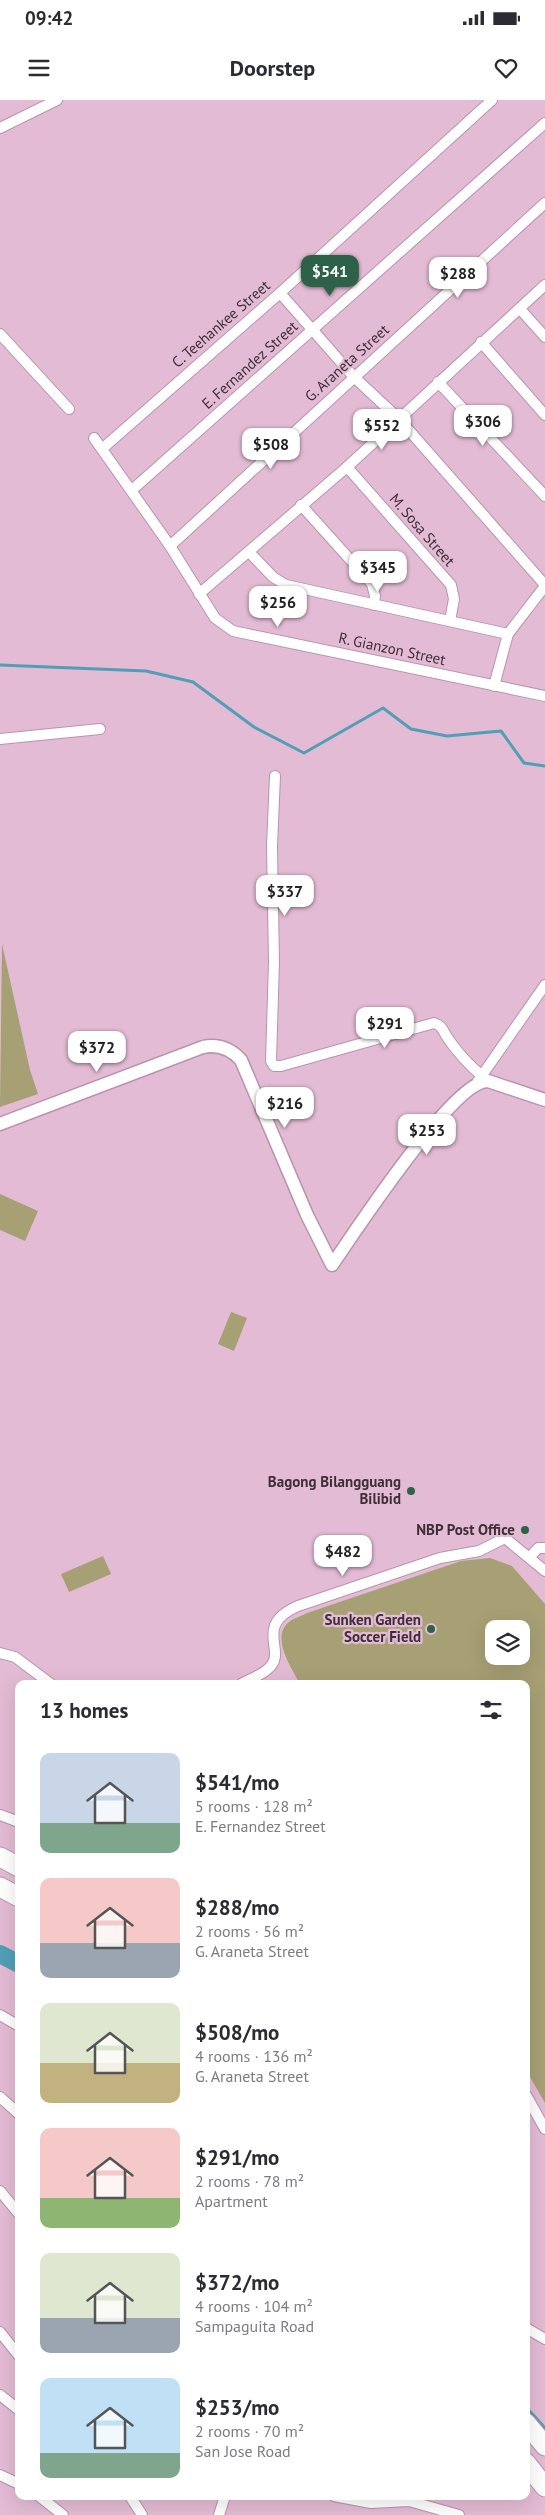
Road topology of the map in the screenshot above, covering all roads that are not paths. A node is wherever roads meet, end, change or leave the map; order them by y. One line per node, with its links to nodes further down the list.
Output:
1 (57, 100): 4 (street)
2 (492, 100): 7 (street, C. Teehankee Street)
3 (545, 123): 9 (street, E. Fernandez Street)
4 (0, 128)
5 (545, 203): 13 (street, G. Araneta Street)
6 (545, 285): 8 (street)
7 (280, 293): 9 (street); 19 (street, C. Teehankee Street)
8 (520, 309): 11 (street); 12 (street)
9 (312, 329): 13 (street); 21 (street, E. Fernandez Street)
10 (0, 334): 15 (street)
11 (545, 337)
12 (481, 342): 14 (street); 16 (street)
13 (354, 377): 17 (street); 24 (street, G. Araneta Street)
14 (438, 382): 17 (street); 22 (street)
15 (69, 409)
16 (545, 415)
17 (399, 419): 20 (street); 26 (street)
18 (94, 438): 19 (street, R. Gianzon Street)
19 (103, 448): 21 (street, R. Gianzon Street)
20 (347, 467): 23 (street); 29 (street, M. Sosa Street)
21 (132, 490): 24 (street, R. Gianzon Street)
22 (545, 496)
23 (301, 505): 25 (street); 28 (street)
24 (170, 546): 27 (street, R. Gianzon Street)
25 (249, 552): 27 (street); 28 (street)
26 (545, 585): 30 (street)
27 (199, 594): 31 (street, R. Gianzon Street)
28 (374, 605): 29 (street)
29 (450, 622): 30 (street)
30 (508, 634): 31 (street)
31 (494, 686): 32 (street, R. Gianzon Street)
32 (545, 696)
33 (100, 729): 34 (street)
34 (0, 739)
35 (275, 776): 37 (street)
36 (545, 985): 37 (street)
37 (480, 1080): 38 (street); 39 (street)
38 (545, 1100)
39 (0, 1124)
40 (545, 1548): 41 (street)
41 (530, 1556): 42 (street); 45 (street)
42 (545, 1571)
43 (0, 1653): 44 (street)
44 (46, 1680)
45 (248, 1680)
46 (0, 1815): 47 (street)
47 (15, 1821)
48 (0, 1857): 49 (highway)
49 (15, 1866)
50 (0, 1887): 51 (highway)
51 (15, 1895)
52 (0, 2015): 53 (street)
53 (15, 2024)
54 (0, 2098): 56 (street)
55 (530, 2102): 57 (street)
56 (15, 2111)
57 (545, 2129)
58 (0, 2191): 59 (street)
59 (15, 2209)
60 (530, 2330): 62 (street)
61 (0, 2332): 63 (street)
62 (545, 2339)
63 (15, 2351)
64 (0, 2395): 65 (street)
65 (8, 2403): 66 (street); 67 (street)
66 (15, 2407)
67 (0, 2411)
68 (530, 2428): 69 (highway)
69 (545, 2446)
70 (530, 2468): 73 (highway)
71 (0, 2475): 72 (street)
72 (15, 2482)
73 (545, 2487)
74 (44, 2500): 78 (street)
75 (133, 2500): 79 (street)
76 (224, 2500): 80 (street)
77 (352, 2500): 81 (street)
78 (63, 2515)
79 (142, 2515)
80 (219, 2515)
81 (459, 2515)

